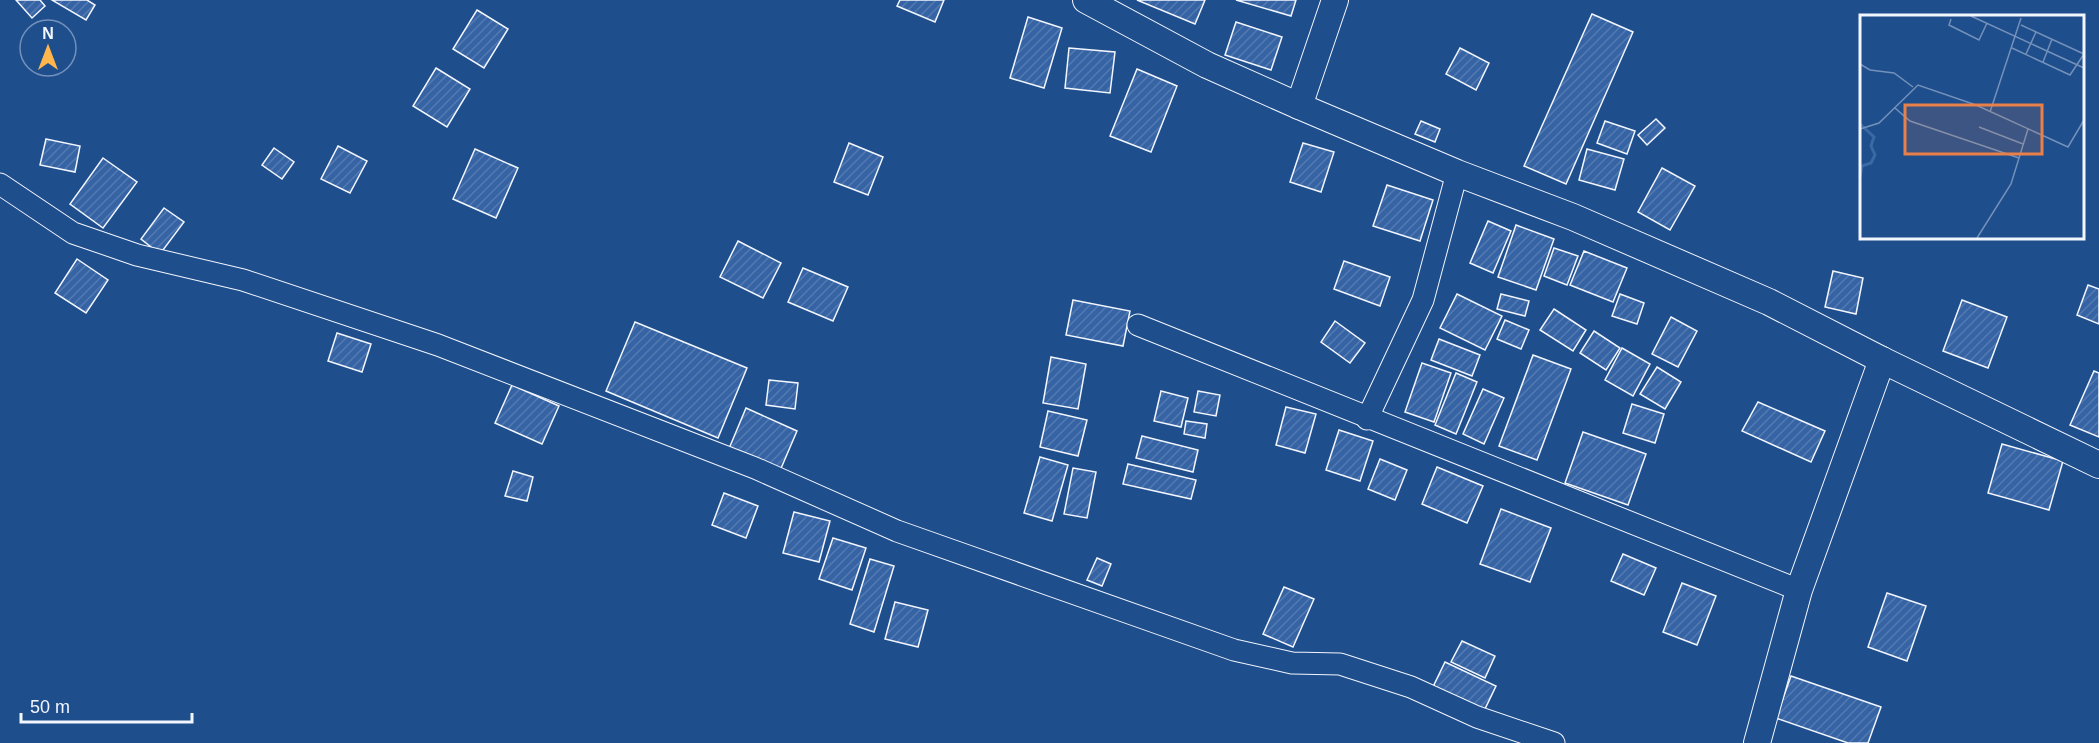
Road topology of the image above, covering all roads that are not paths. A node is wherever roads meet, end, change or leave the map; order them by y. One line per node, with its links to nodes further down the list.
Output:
1 (1086, 0): 3 (street)
2 (1335, 0): 3 (street)
3 (1299, 106): 4 (street)
4 (1457, 173): 7 (street); 8 (street)
5 (0, 184): 11 (street)
6 (1138, 325): 8 (street)
7 (1882, 360): 9 (street); 10 (street)
8 (1367, 419): 10 (street)
9 (2099, 465)
10 (1799, 590): 12 (street)
11 (1554, 743)
12 (1757, 743)

